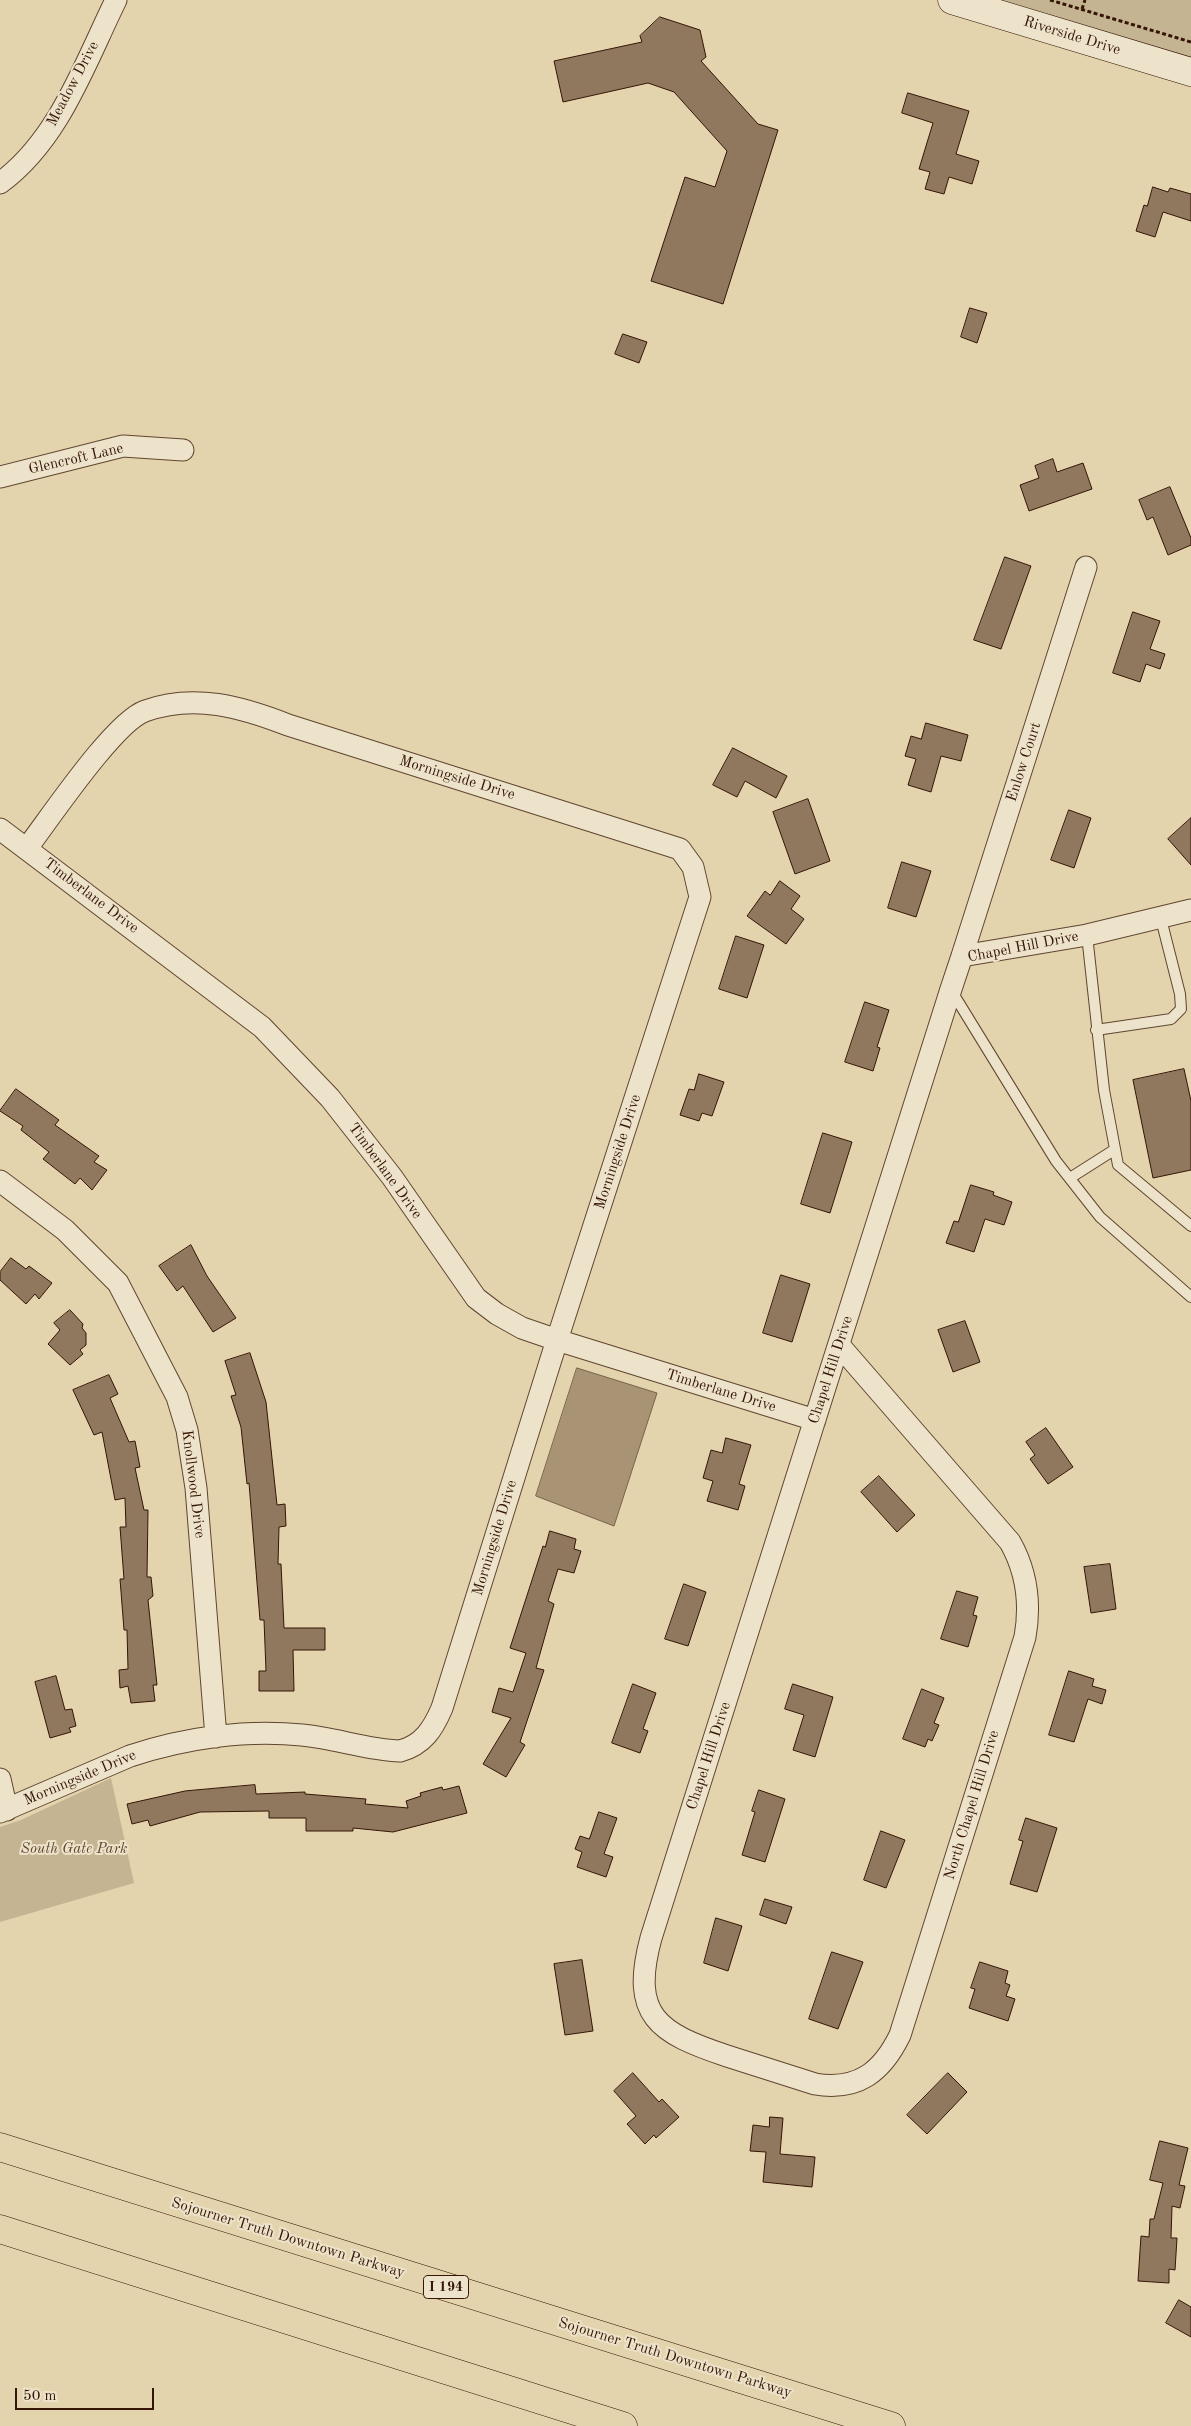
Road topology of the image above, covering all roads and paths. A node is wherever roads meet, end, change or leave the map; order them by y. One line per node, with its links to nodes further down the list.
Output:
1 (116, 0): 8 (street, Meadow Drive)
2 (952, 0): 7 (street, Riverside Drive)
3 (1050, 0): 5 (path)
4 (1085, 0): 5 (path)
5 (1082, 9): 6 (path)
6 (1191, 42)
7 (1191, 72)
8 (0, 183)
9 (182, 450): 10 (street, Glencroft Lane)
10 (0, 477)
11 (1086, 567): 17 (street, Enlow Court)
12 (0, 829): 13 (street, Timberlane Drive)
13 (27, 848): 25 (street, Timberlane Drive); 25 (street, Morningside Drive)
14 (1191, 910): 15 (street, Chapel Hill Drive)
15 (1161, 919): 16 (street, Chapel Hill Drive); 19 (lane)
16 (1087, 935): 17 (street, Chapel Hill Drive); 19 (lane)
17 (962, 956): 18 (street, Chapel Hill Drive)
18 (951, 989): 21 (lane); 26 (street, Chapel Hill Drive)
19 (1096, 1030): 20 (lane)
20 (1114, 1150): 21 (lane); 23 (lane)
21 (1070, 1178): 24 (lane)
22 (0, 1181): 28 (street, Knollwood Drive)
23 (1191, 1226)
24 (1191, 1297)
25 (557, 1340): 27 (street, Timberlane Drive); 28 (street, Morningside Drive)
26 (839, 1345): 27 (street, Chapel Hill Drive); 31 (street, North Chapel Hill Drive)
27 (815, 1420): 31 (street, Chapel Hill Drive)
28 (216, 1737): 30 (street, Morningside Drive)
29 (0, 1779): 30 (street)
30 (3, 1811)
31 (649, 2008)
32 (0, 2148): 35 (highway, Sojourner Truth Downtown Parkway / I 194)
33 (0, 2229): 34 (highway)
34 (623, 2426)
35 (891, 2426)

